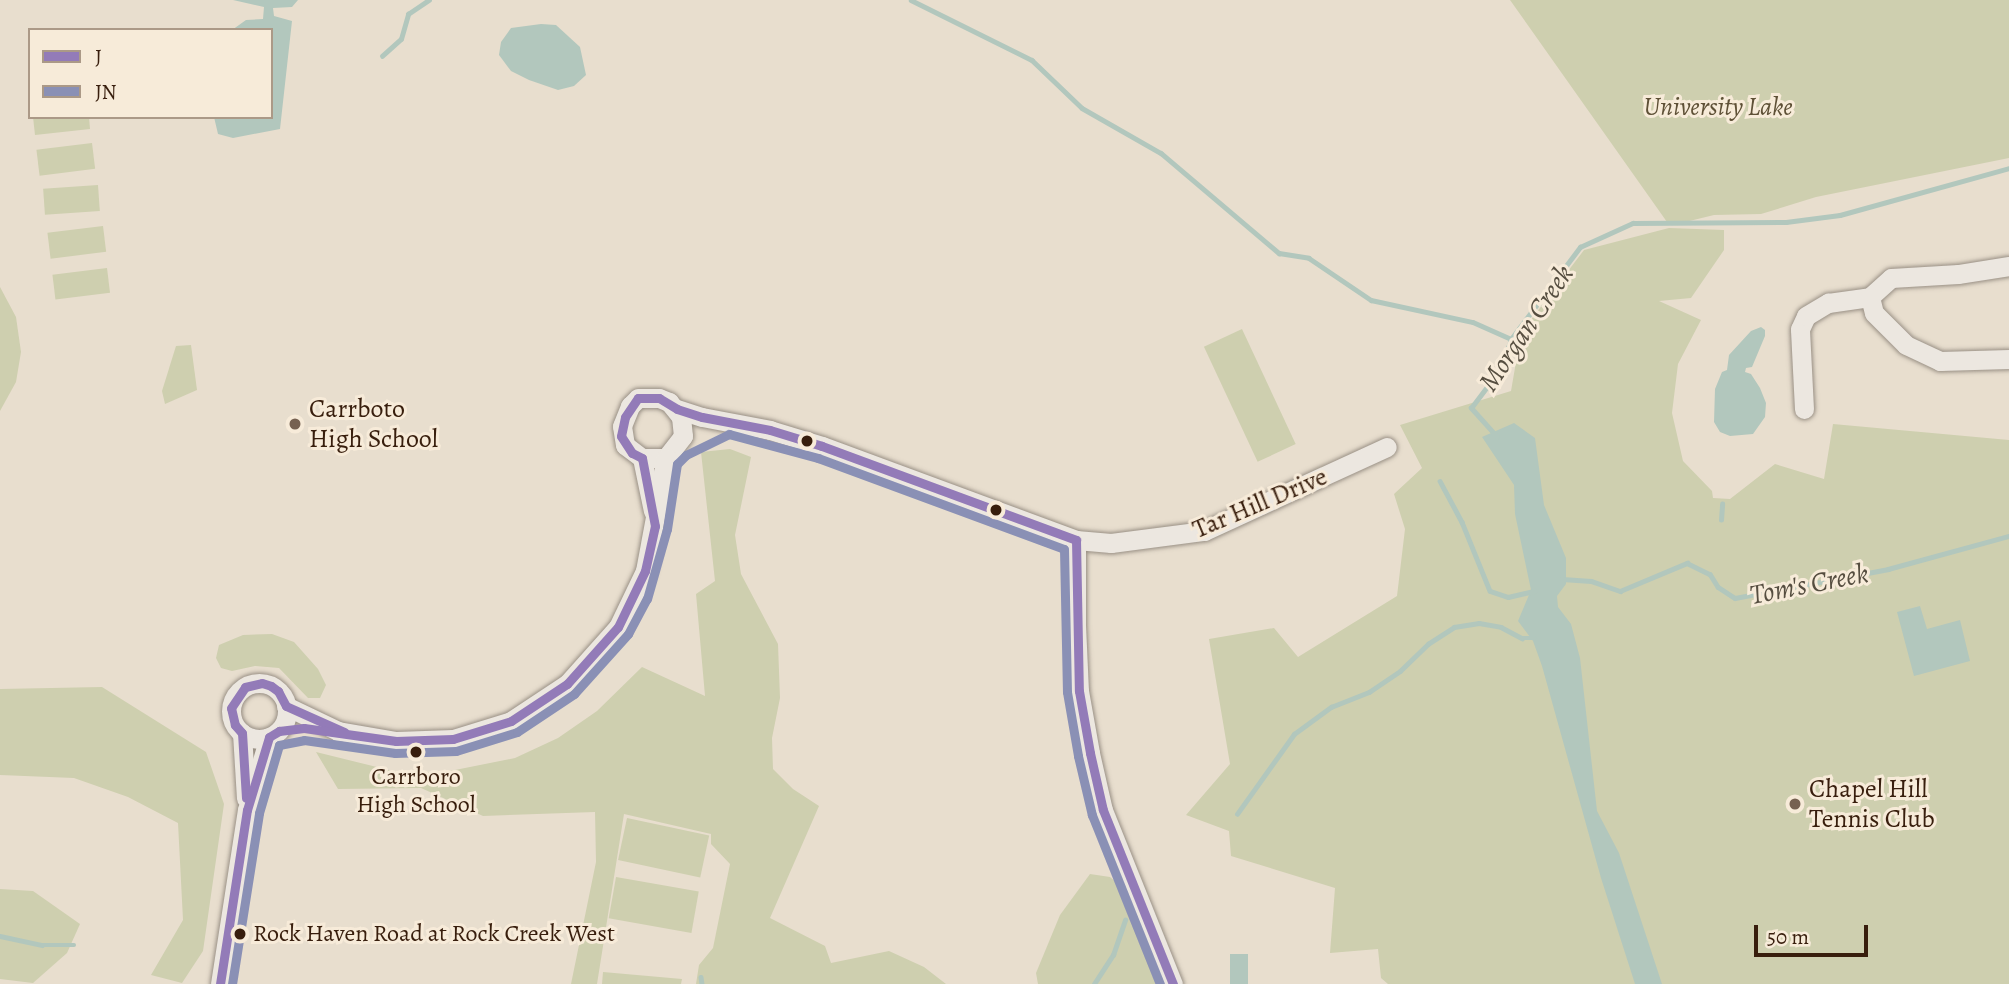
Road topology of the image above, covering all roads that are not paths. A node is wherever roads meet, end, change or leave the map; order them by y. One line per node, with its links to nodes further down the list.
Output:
1 (2009, 266): 2 (street)
2 (1870, 297): 3 (street); 5 (street)
3 (2009, 359)
4 (677, 409): 6 (street, Tar Hill Drive); 8 (street); 9 (street)
5 (1804, 409)
6 (728, 421): 8 (street); 11 (street, Tar Hill Drive)
7 (1387, 447): 11 (street, Tar Hill Drive)
8 (673, 451): 9 (street); 10 (street)
9 (642, 458): 10 (street)
10 (655, 526): 13 (street)
11 (1076, 540): 18 (street)
12 (286, 706): 13 (street); 14 (street); 15 (street)
13 (338, 731): 15 (street)
14 (242, 733): 15 (street); 16 (street)
15 (274, 734): 16 (street)
16 (247, 810): 17 (street)
17 (220, 984)
18 (1173, 984)

